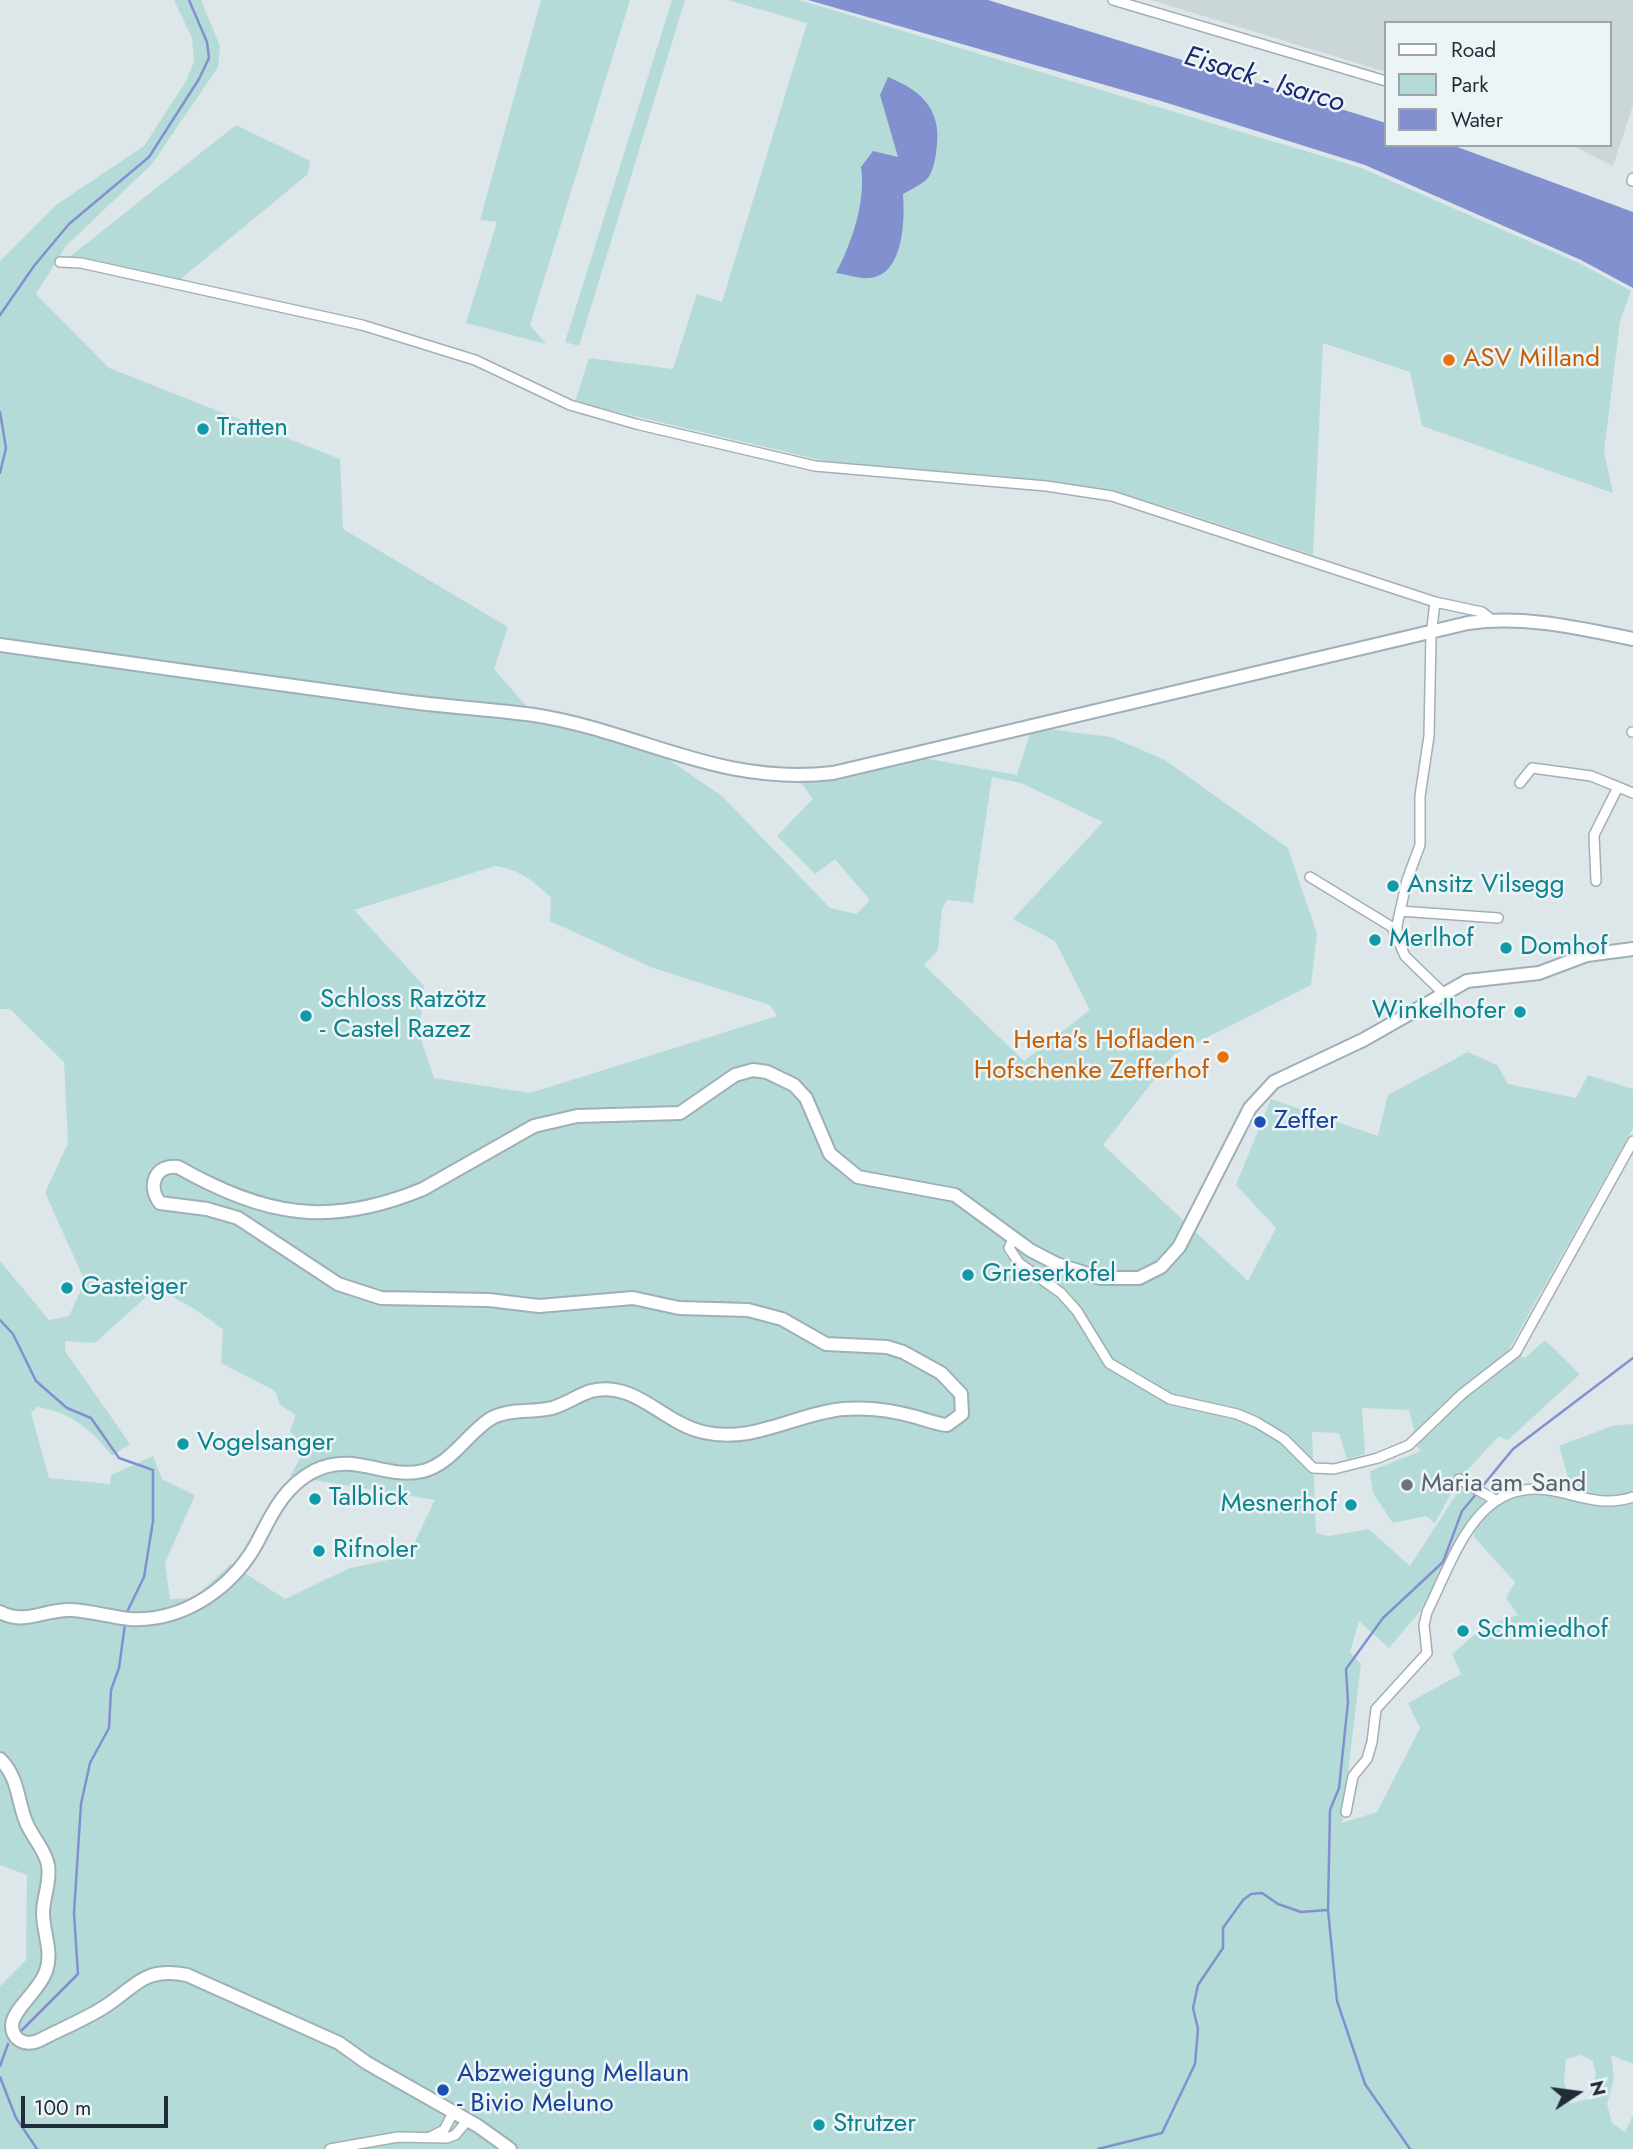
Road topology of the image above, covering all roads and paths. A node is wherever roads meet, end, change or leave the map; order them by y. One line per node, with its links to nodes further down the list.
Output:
1 (1113, 0): 2 (street)
2 (1128, 2): 3 (street)
3 (1384, 80)
4 (60, 262): 5 (street)
5 (1435, 602): 6 (street); 7 (street)
6 (1492, 620): 7 (street); 8 (street)
7 (1432, 630): 9 (street); 15 (street)
8 (1633, 639)
9 (0, 645)
10 (1520, 783): 11 (street)
11 (1618, 787): 12 (street); 14 (street)
12 (1633, 793)
13 (1310, 877): 17 (street)
14 (1596, 881)
15 (1400, 911): 16 (street); 17 (street)
16 (1498, 918)
17 (1397, 937): 19 (street)
18 (1633, 949): 19 (street)
19 (1443, 993): 21 (street)
20 (1633, 1141): 21 (street)
21 (1013, 1239): 25 (street)
22 (1463, 1481): 24 (street)
23 (1633, 1497): 24 (street)
24 (1492, 1498): 27 (street)
25 (0, 1612)
26 (0, 1759): 28 (street)
27 (1346, 1812)
28 (454, 2112): 29 (street); 30 (street)
29 (468, 2120): 30 (street); 32 (street)
30 (428, 2138): 31 (street)
31 (330, 2149)
32 (510, 2149)

